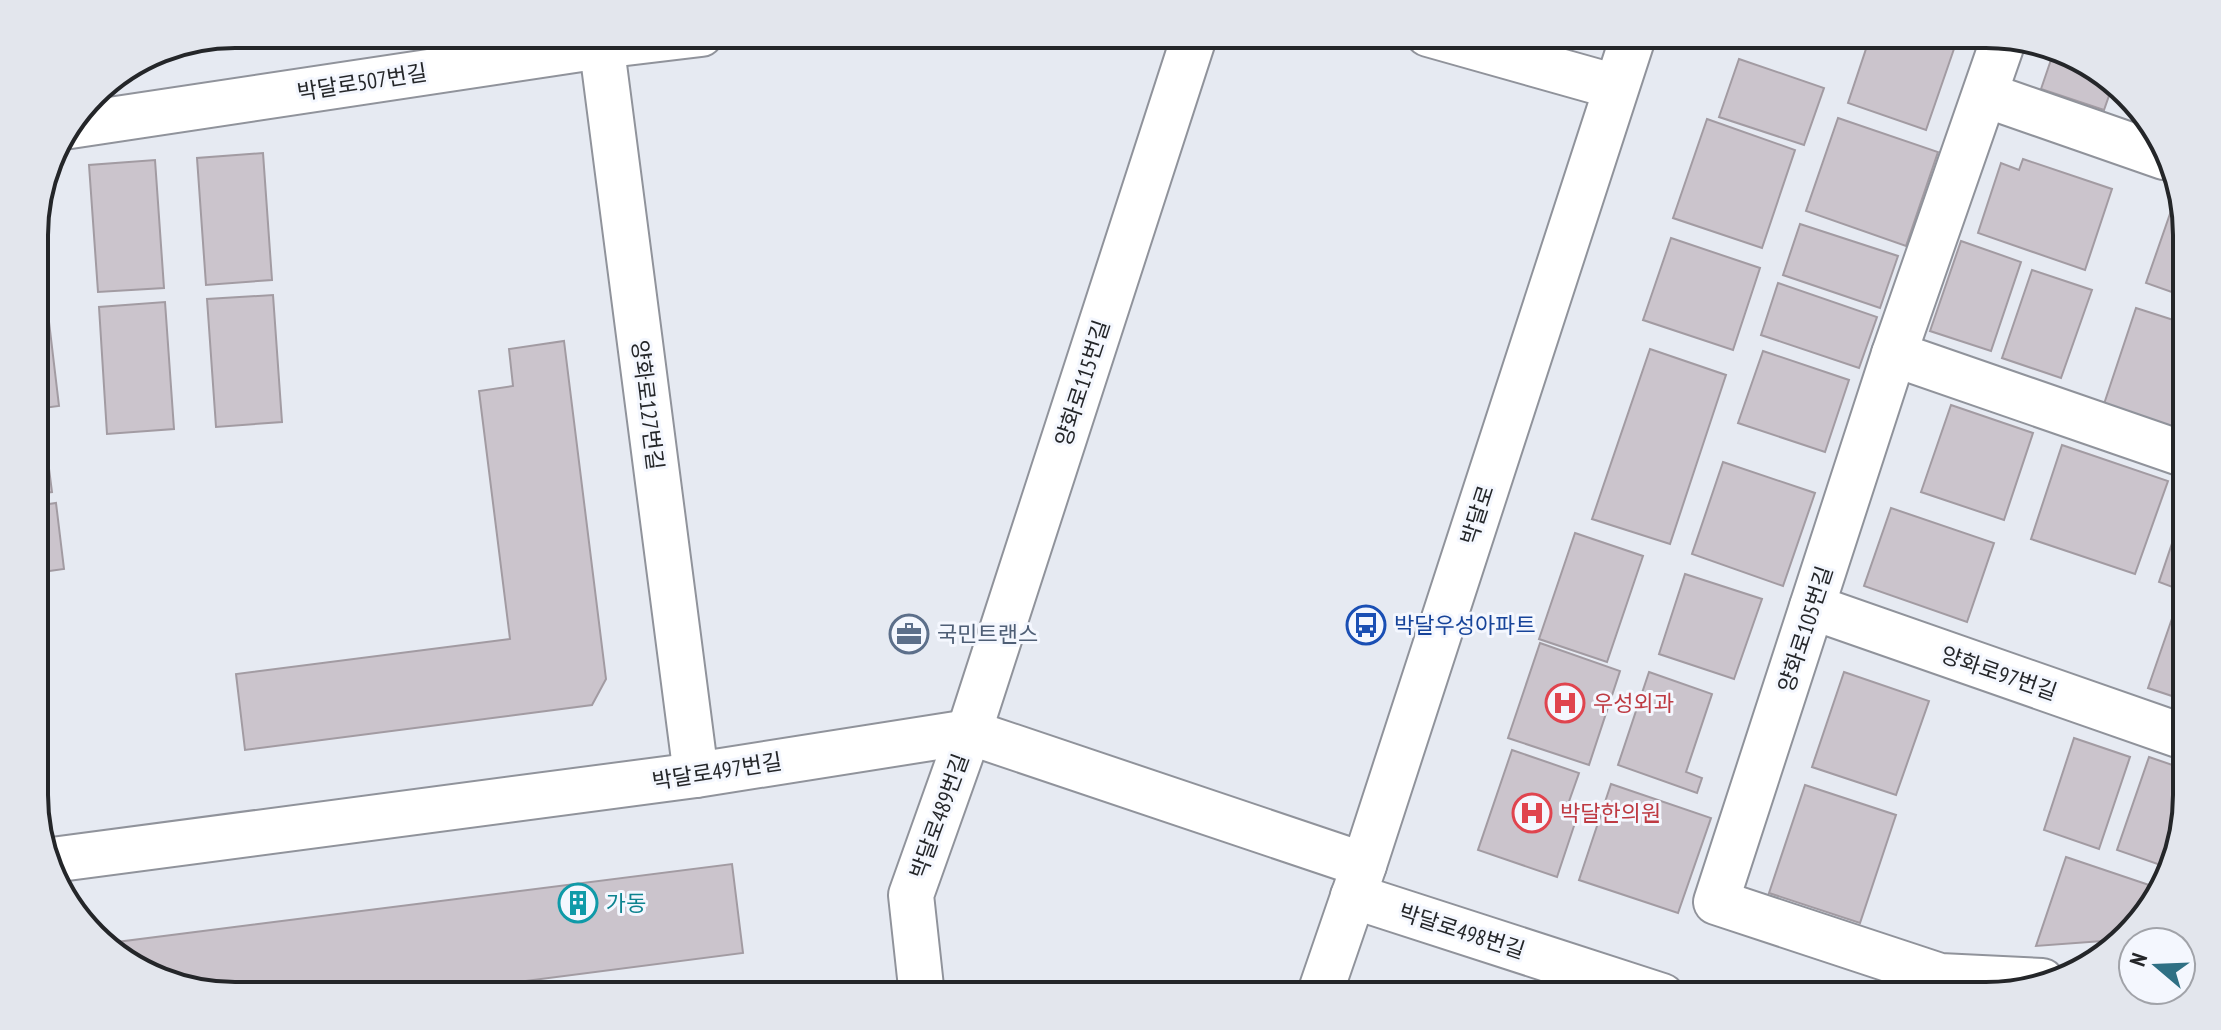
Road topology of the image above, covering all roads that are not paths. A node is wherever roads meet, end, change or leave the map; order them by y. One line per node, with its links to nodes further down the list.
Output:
1 (552, 48): 9 (street, 박달로507번길)
2 (602, 48): 16 (street, 양화로127번길)
3 (1190, 48): 14 (street, 양화로115번길)
4 (1478, 48): 7 (street)
5 (1629, 48): 7 (street, 박달로)
6 (2001, 48): 8 (street, 양화로105번길)
7 (1616, 87): 18 (street, 박달로)
8 (1986, 95): 10 (street); 11 (street, 양화로105번길)
9 (85, 124)
10 (2154, 154)
11 (1894, 354): 12 (street); 13 (street, 양화로105번길)
12 (2173, 451)
13 (1812, 607): 15 (street, 양화로97번길); 19 (street, 양화로105번길)
14 (969, 732): 16 (street, 박달로497번길); 18 (street, 박달로497번길); 20 (street, 박달로489번길)
15 (2173, 733)
16 (696, 775): 17 (street, 박달로497번길)
17 (59, 859)
18 (1358, 881): 21 (street, 박달로); 22 (street, 박달로498번길)
19 (2013, 980)
20 (920, 982)
21 (1324, 982)
22 (1625, 982)

